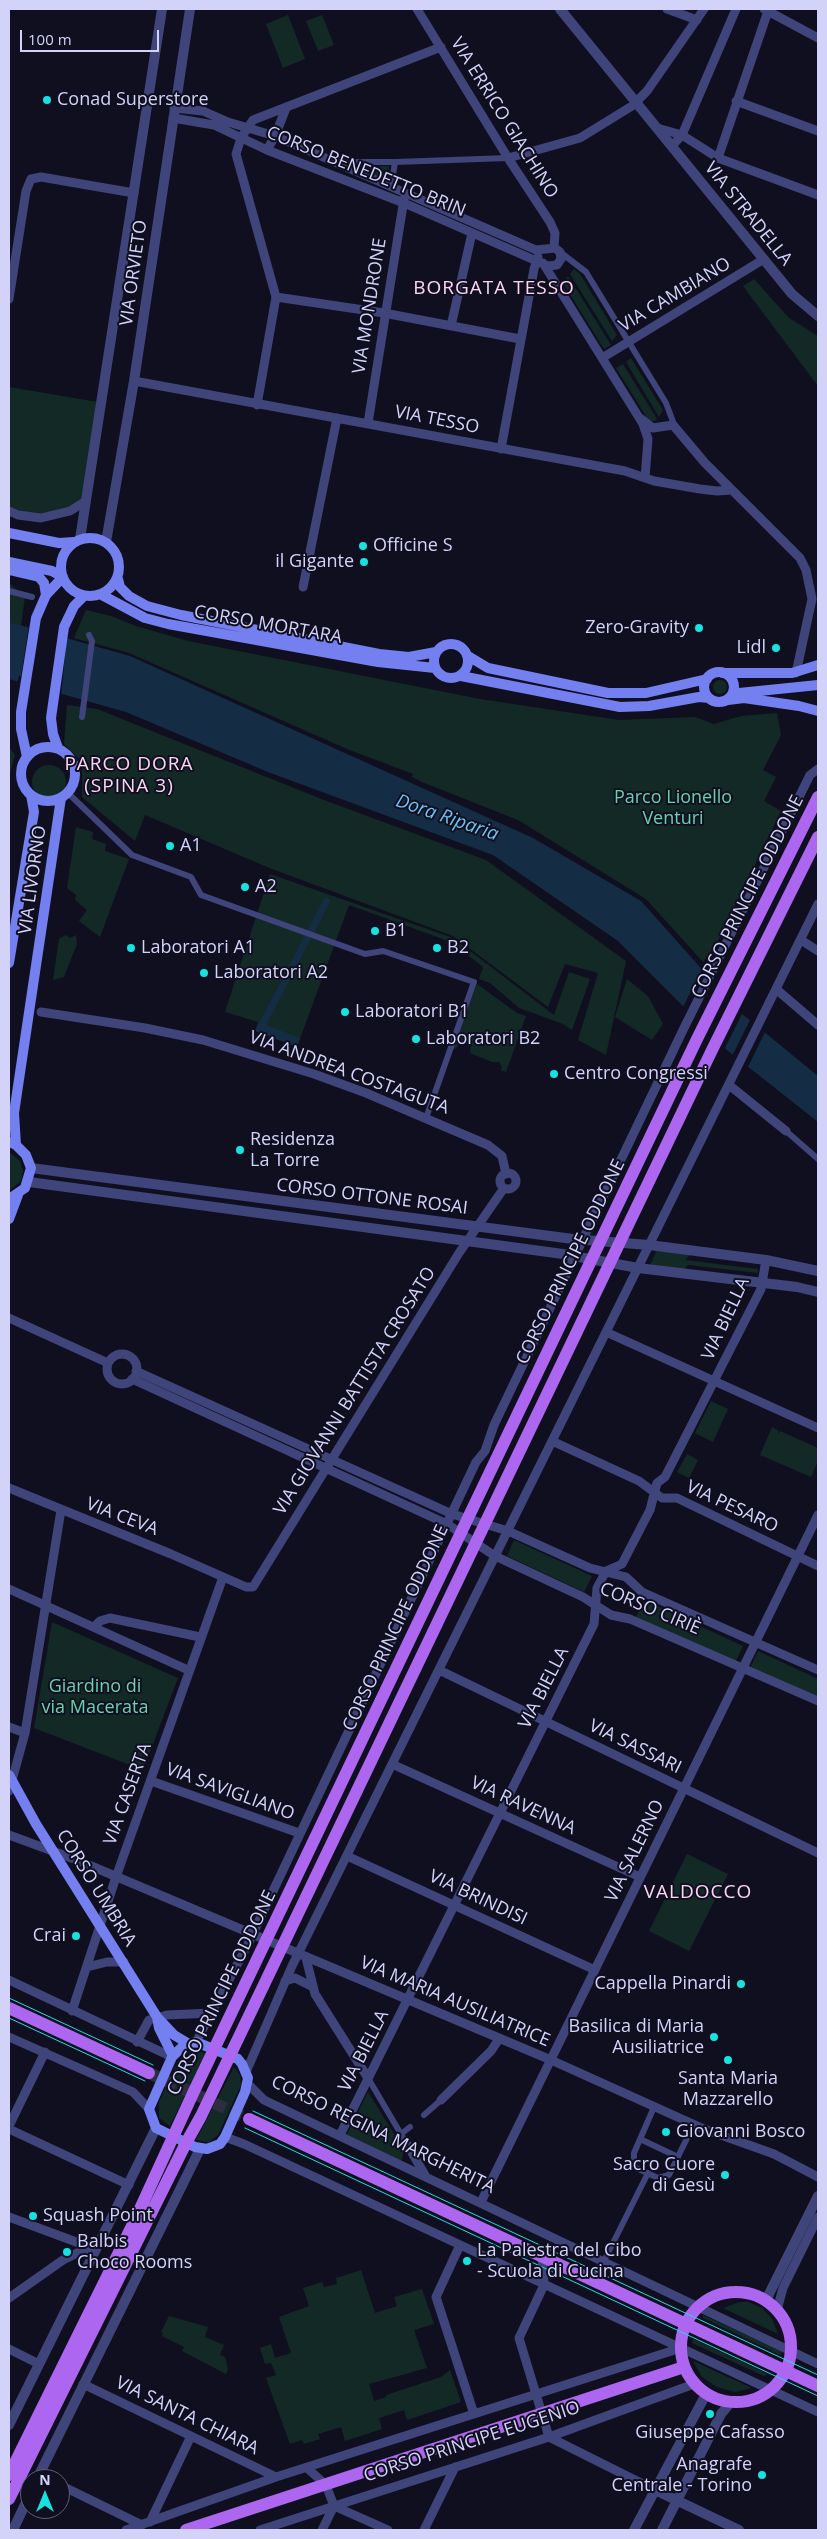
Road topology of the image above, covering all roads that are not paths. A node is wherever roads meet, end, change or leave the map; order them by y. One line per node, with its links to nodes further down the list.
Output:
1 (162, 9): 30 (street, VIA ORVIETO)
2 (190, 9): 15 (street, VIA ORVIETO)
3 (417, 9): 11 (street, VIA ERRICO GIACHINO)
4 (560, 9): 12 (street)
5 (667, 9): 9 (street)
6 (704, 9): 9 (street)
7 (736, 9): 19 (street)
8 (767, 10): 10 (street); 13 (street)
9 (697, 20): 12 (street)
10 (818, 38)
11 (441, 47): 14 (street); 24 (street, VIA ERRICO GIACHINO)
12 (636, 102): 17 (street, VIA STRADELLA); 24 (street)
13 (736, 102): 18 (street); 25 (street)
14 (286, 108): 16 (street); 20 (street)
15 (174, 113): 16 (street, CORSO BENEDETTO BRIN); 21 (street, CORSO BENEDETTO BRIN); 47 (street, VIA ORVIETO)
16 (247, 127): 20 (street, CORSO BENEDETTO BRIN); 21 (street)
17 (657, 128): 19 (street); 22 (street, VIA STRADELLA)
18 (818, 131)
19 (682, 135): 22 (street); 25 (street)
20 (276, 136): 23 (street); 26 (street, CORSO BENEDETTO BRIN)
21 (241, 138): 23 (street, CORSO BENEDETTO BRIN); 39 (street)
22 (672, 146): 35 (street, VIA STRADELLA)
23 (267, 150): 32 (street, CORSO BENEDETTO BRIN)
24 (508, 158): 27 (street); 34 (street, VIA ERRICO GIACHINO)
25 (718, 158): 31 (street)
26 (334, 162): 27 (street); 28 (street, CORSO BENEDETTO BRIN)
27 (394, 162): 28 (street)
28 (391, 188): 29 (street, CORSO BENEDETTO BRIN)
29 (404, 193): 32 (street, VIA MONDRONE); 34 (street, CORSO BENEDETTO BRIN)
30 (134, 194): 40 (street, VIA ORVIETO); 56 (street, VIA ORVIETO)
31 (818, 195)
32 (404, 203): 33 (street, CORSO BENEDETTO BRIN); 41 (street, VIA MONDRONE)
33 (472, 233): 36 (street, CORSO BENEDETTO BRIN); 43 (street)
34 (550, 250): 36 (street); 37 (street, VIA ERRICO GIACHINO); 45 (street)
35 (764, 259): 42 (street, VIA STRADELLA); 45 (street, VIA CAMBIANO)
36 (540, 263): 37 (street); 38 (street); 44 (street)
37 (558, 263): 38 (street, VIA ERRICO GIACHINO)
38 (557, 286): 46 (street)
39 (276, 297): 41 (street); 48 (street)
40 (9, 299)
41 (384, 313): 43 (street); 51 (street, VIA MONDRONE)
42 (818, 316)
43 (451, 326): 44 (street)
44 (520, 339): 53 (street)
45 (628, 342): 46 (street, VIA CAMBIANO); 52 (street)
46 (602, 358): 50 (street)
47 (134, 381): 48 (street, VIA TESSO); 60 (street, VIA ORVIETO)
48 (257, 405): 49 (street, VIA TESSO)
49 (337, 418): 51 (street, VIA TESSO); 65 (street)
50 (640, 418): 52 (street); 54 (street)
51 (368, 423): 53 (street, VIA TESSO)
52 (675, 427): 55 (street)
53 (501, 449): 54 (street, VIA TESSO)
54 (645, 478): 55 (street, VIA TESSO)
55 (732, 490): 77 (street)
56 (86, 501): 57 (street); 59 (street, VIA ORVIETO)
57 (9, 511)
58 (9, 533): 59 (main road)
59 (77, 541): 60 (main road); 63 (main road)
60 (106, 542): 64 (main road)
61 (9, 562): 63 (main road)
62 (9, 570): 69 (main road)
63 (63, 577): 69 (main road); 70 (main road)
64 (118, 579): 67 (main road); 72 (main road, CORSO MORTARA)
65 (303, 587)
66 (9, 591): 68 (street)
67 (100, 594): 70 (main road); 75 (main road, CORSO MORTARA)
68 (32, 596)
69 (46, 596): 88 (main road)
70 (84, 596): 87 (main road)
71 (89, 635): 86 (street)
72 (436, 652): 73 (main road); 75 (main road)
73 (468, 656): 79 (main road); 80 (main road)
74 (818, 665): 77 (main road)
75 (435, 668): 79 (main road)
76 (722, 673): 77 (main road); 80 (main road); 81 (main road)
77 (796, 673)
78 (818, 673): 81 (main road)
79 (461, 676): 84 (main road)
80 (707, 679): 84 (main road)
81 (733, 681): 83 (main road)
82 (818, 685): 83 (main road)
83 (730, 697): 84 (main road); 85 (main road)
84 (710, 698)
85 (818, 712)
86 (82, 717)
87 (58, 748): 88 (main road); 91 (main road)
88 (27, 756): 90 (main road)
89 (818, 768): 112 (street, CORSO PRINCIPE ODDONE)
90 (32, 795): 91 (main road); 97 (main road, VIA LIVORNO)
91 (65, 795): 102 (street); 104 (main road, VIA LIVORNO)
92 (818, 797): 114 (main road, CORSO PRINCIPE ODDONE)
93 (818, 837): 115 (main road, CORSO PRINCIPE ODDONE)
94 (818, 904): 95 (street)
95 (801, 940): 96 (street); 98 (street)
96 (818, 951)
97 (9, 963)
98 (776, 988): 100 (street); 101 (street)
99 (41, 1012): 102 (street, VIA ANDREA COSTAGUTA)
100 (818, 1025)
101 (729, 1085): 103 (street); 116 (street)
102 (426, 1118): 108 (street, VIA ANDREA COSTAGUTA)
103 (786, 1131): 105 (street)
104 (13, 1144): 106 (main road)
105 (818, 1159)
106 (31, 1168): 107 (main road); 111 (street, CORSO OTTONE ROSAI)
107 (29, 1182): 109 (main road); 113 (street, CORSO OTTONE ROSAI)
108 (504, 1188): 111 (street, VIA GIOVANNI BATTISTA CROSATO)
109 (14, 1197): 110 (main road)
110 (9, 1219)
111 (477, 1227): 112 (street, CORSO OTTONE ROSAI); 113 (street, VIA GIOVANNI BATTISTA CROSATO)
112 (583, 1240): 114 (street, CORSO OTTONE ROSAI); 117 (street, CORSO PRINCIPE ODDONE)
113 (467, 1241): 117 (street, CORSO OTTONE ROSAI); 132 (street, VIA GIOVANNI BATTISTA CROSATO)
114 (600, 1242): 115 (street, CORSO OTTONE ROSAI); 118 (main road, CORSO PRINCIPE ODDONE)
115 (620, 1243): 116 (street, CORSO OTTONE ROSAI); 120 (main road, CORSO PRINCIPE ODDONE)
116 (649, 1246): 119 (street, CORSO OTTONE ROSAI); 121 (street)
117 (575, 1256): 118 (street, CORSO OTTONE ROSAI); 136 (street, CORSO PRINCIPE ODDONE)
118 (592, 1259): 120 (street, CORSO OTTONE ROSAI); 138 (main road, CORSO PRINCIPE ODDONE)
119 (766, 1260): 122 (street, CORSO OTTONE ROSAI); 123 (street, VIA BIELLA)
120 (610, 1263): 121 (street, CORSO OTTONE ROSAI); 140 (main road, CORSO PRINCIPE ODDONE)
121 (638, 1268): 123 (street, CORSO OTTONE ROSAI); 126 (street)
122 (818, 1271)
123 (762, 1284): 124 (street, CORSO OTTONE ROSAI); 129 (street, VIA BIELLA)
124 (818, 1292)
125 (9, 1318): 127 (street)
126 (606, 1332): 129 (street); 131 (street)
127 (108, 1363): 128 (street); 128 (street)
128 (134, 1375): 132 (street)
129 (715, 1382): 130 (street); 134 (street, VIA BIELLA)
130 (818, 1428)
131 (552, 1441): 134 (street, VIA PESARO); 141 (street)
132 (329, 1464): 136 (street, CORSO CIRIÈ); 139 (street, CORSO CIRIÈ); 148 (street, VIA GIOVANNI BATTISTA CROSATO)
133 (9, 1488): 135 (street, VIA CEVA)
134 (655, 1492): 145 (street, VIA PESARO); 147 (street, VIA BIELLA)
135 (61, 1510): 148 (street, VIA CEVA); 150 (street)
136 (452, 1514): 138 (street, CORSO CIRIÈ); 139 (street, CORSO PRINCIPE ODDONE)
137 (818, 1515): 145 (street, VIA SALERNO)
138 (468, 1518): 140 (street, CORSO CIRIÈ); 142 (main road, CORSO PRINCIPE ODDONE)
139 (447, 1524): 142 (street, CORSO CIRIÈ); 169 (street, CORSO PRINCIPE ODDONE)
140 (486, 1524): 141 (street, CORSO CIRIÈ); 143 (main road, CORSO PRINCIPE ODDONE)
141 (508, 1531): 144 (street); 147 (street, CORSO CIRIÈ)
142 (461, 1533): 143 (street, CORSO CIRIÈ); 179 (main road, CORSO PRINCIPE ODDONE)
143 (476, 1543): 144 (street, CORSO CIRIÈ); 180 (main road, CORSO PRINCIPE ODDONE)
144 (495, 1556): 151 (street, CORSO CIRIÈ); 157 (street)
145 (798, 1556): 146 (street, VIA PESARO); 154 (street, VIA SALERNO)
146 (818, 1566)
147 (606, 1571): 151 (street, VIA BIELLA); 154 (street, CORSO CIRIÈ)
148 (223, 1577): 153 (street, VIA CASERTA)
149 (9, 1589): 150 (street)
150 (47, 1607): 152 (street); 162 (street)
151 (597, 1608): 155 (street, CORSO CIRIÈ); 160 (street, VIA BIELLA)
152 (94, 1627): 153 (street); 156 (street)
153 (200, 1637): 156 (street, VIA CASERTA)
154 (754, 1643): 155 (street, VIA SALERNO); 158 (street, CORSO CIRIÈ)
155 (743, 1667): 159 (street, CORSO CIRIÈ); 166 (street, VIA SALERNO)
156 (188, 1670): 165 (street, VIA CASERTA)
157 (439, 1670): 160 (street, VIA SASSARI); 163 (street)
158 (818, 1670)
159 (818, 1701)
160 (545, 1721): 166 (street, VIA SASSARI); 168 (street, VIA BIELLA)
161 (9, 1727): 162 (street)
162 (25, 1733): 164 (street)
163 (392, 1764): 168 (street, VIA RAVENNA); 173 (street)
164 (11, 1778): 167 (street); 171 (main road, CORSO UMBRIA)
165 (151, 1781): 169 (street, VIA SAVIGLIANO); 174 (street, VIA CASERTA)
166 (684, 1788): 172 (street, VIA SASSARI); 175 (street, VIA SALERNO)
167 (9, 1792)
168 (499, 1813): 175 (street, VIA RAVENNA); 176 (street, VIA BIELLA)
169 (299, 1834): 178 (street, CORSO PRINCIPE ODDONE)
170 (9, 1835): 171 (street, VIA MARIA AUSILIATRICE)
171 (54, 1852): 174 (street, VIA MARIA AUSILIATRICE); 177 (main road, CORSO UMBRIA)
172 (818, 1852)
173 (347, 1856): 176 (street, VIA BRINDISI); 181 (street)
174 (116, 1877): 177 (street, VIA CASERTA); 178 (street, VIA MARIA AUSILIATRICE)
175 (640, 1877): 184 (street, VIA SALERNO)
176 (454, 1905): 184 (street, VIA BRINDISI); 188 (street, VIA BIELLA)
177 (101, 1926): 182 (main road, CORSO UMBRIA); 183 (street, VIA CASERTA)
178 (252, 1935): 179 (street, VIA MARIA AUSILIATRICE); 191 (street, CORSO PRINCIPE ODDONE)
179 (267, 1941): 180 (street, VIA MARIA AUSILIATRICE); 197 (main road, CORSO PRINCIPE ODDONE)
180 (282, 1948): 181 (street, VIA MARIA AUSILIATRICE); 199 (main road, CORSO PRINCIPE ODDONE)
181 (302, 1956): 186 (street); 187 (street); 188 (street, VIA MARIA AUSILIATRICE)
182 (124, 1962): 183 (street); 192 (main road, CORSO UMBRIA)
183 (86, 1967): 190 (street, VIA CASERTA)
184 (595, 1970): 201 (street, VIA SALERNO)
185 (9, 1980): 190 (street)
186 (285, 1981): 187 (street); 202 (street)
187 (311, 1986): 204 (street)
188 (407, 2000): 194 (street, VIA MARIA AUSILIATRICE); 204 (street, VIA BIELLA)
189 (9, 2008): 203 (main road)
190 (72, 2011): 195 (street)
191 (212, 2013): 192 (street, CORSO PRINCIPE ODDONE); 196 (street, CORSO PRINCIPE ODDONE)
192 (157, 2017): 195 (street); 196 (main road, CORSO UMBRIA); 200 (main road, CORSO UMBRIA)
193 (9, 2037): 198 (street)
194 (498, 2038): 201 (street, VIA MARIA AUSILIATRICE); 206 (street)
195 (137, 2042): 200 (street)
196 (193, 2043): 197 (main road); 200 (main road)
197 (215, 2048): 199 (main road); 216 (main road, CORSO PRINCIPE ODDONE)
198 (45, 2052): 208 (street); 212 (street)
199 (230, 2055): 202 (main road); 220 (main road, CORSO PRINCIPE ODDONE)
200 (173, 2056): 208 (main road, CORSO PRINCIPE ODDONE)
201 (551, 2060): 207 (street, VIA MARIA AUSILIATRICE); 228 (street, VIA SALERNO)
202 (246, 2072): 205 (main road, CORSO REGINA MARGHERITA)
203 (149, 2073)
204 (368, 2078): 215 (street, VIA BIELLA); 218 (street)
205 (248, 2084): 215 (street, CORSO REGINA MARGHERITA); 217 (main road)
206 (441, 2100): 209 (street)
207 (654, 2107): 211 (street, VIA MARIA AUSILIATRICE); 219 (street)
208 (149, 2108): 214 (main road)
209 (424, 2115)
210 (249, 2119): 233 (main road)
211 (694, 2124): 222 (street); 225 (street, VIA MARIA AUSILIATRICE)
212 (9, 2127): 226 (street)
213 (410, 2127): 218 (street)
214 (156, 2128): 216 (main road); 226 (street)
215 (340, 2135): 224 (street, CORSO REGINA MARGHERITA)
216 (173, 2137): 220 (main road); 265 (main road, CORSO PRINCIPE ODDONE)
217 (225, 2138): 221 (main road); 231 (street)
218 (403, 2138): 224 (street)
219 (640, 2139): 222 (street); 223 (street)
220 (186, 2143): 221 (main road); 270 (main road, CORSO PRINCIPE ODDONE)
221 (200, 2149): 249 (street)
222 (678, 2157): 223 (street)
223 (648, 2173): 234 (street)
224 (425, 2175): 228 (street, CORSO REGINA MARGHERITA)
225 (818, 2177)
226 (129, 2185): 232 (street)
227 (818, 2196): 238 (street)
228 (481, 2202): 234 (street, CORSO REGINA MARGHERITA)
229 (9, 2217): 232 (street)
230 (818, 2217): 240 (street)
231 (460, 2245): 236 (street); 258 (street)
232 (96, 2249): 237 (street); 245 (street)
233 (542, 2257): 235 (main road); 236 (street)
234 (604, 2261): 235 (street); 239 (street, CORSO REGINA MARGHERITA)
235 (595, 2282): 241 (main road)
236 (544, 2285): 242 (street); 253 (street)
237 (9, 2298)
238 (766, 2300): 239 (main road); 240 (main road)
239 (699, 2306): 241 (main road); 244 (street, CORSO REGINA MARGHERITA)
240 (777, 2310): 244 (main road)
241 (686, 2324): 242 (main road); 248 (main road)
242 (681, 2348): 247 (main road); 252 (street); 253 (street, CORSO PRINCIPE EUGENIO)
243 (9, 2349): 245 (street)
244 (792, 2351): 246 (street, CORSO REGINA MARGHERITA); 248 (main road)
245 (39, 2364): 259 (street)
246 (818, 2364)
247 (684, 2367): 250 (main road); 257 (main road, CORSO PRINCIPE EUGENIO)
248 (786, 2371): 251 (main road); 252 (main road)
249 (83, 2384): 260 (street, VIA SANTA CHIARA); 264 (street)
250 (694, 2384): 254 (main road); 261 (street, CORSO PRINCIPE EUGENIO)
251 (818, 2386)
252 (771, 2390): 255 (main road); 256 (street)
253 (537, 2394): 257 (street); 258 (street, CORSO PRINCIPE EUGENIO)
254 (706, 2394): 255 (main road); 269 (street)
255 (731, 2402): 271 (street)
256 (818, 2412)
257 (544, 2413): 261 (street); 267 (main road, CORSO PRINCIPE EUGENIO)
258 (474, 2414): 263 (street, CORSO PRINCIPE EUGENIO)
259 (9, 2425)
260 (191, 2436): 266 (street, VIA SANTA CHIARA); 274 (street)
261 (549, 2437): 262 (street, CORSO PRINCIPE EUGENIO); 269 (street)
262 (454, 2467): 272 (street, CORSO PRINCIPE EUGENIO); 281 (street)
263 (306, 2468): 266 (street, CORSO PRINCIPE EUGENIO); 267 (street)
264 (45, 2469)
265 (9, 2475)
266 (276, 2477): 274 (street, CORSO PRINCIPE EUGENIO)
267 (326, 2484): 272 (street); 277 (main road, CORSO PRINCIPE EUGENIO)
268 (70, 2490): 274 (street)
269 (655, 2490): 271 (street); 282 (street)
270 (9, 2499)
271 (678, 2500): 283 (street); 284 (street)
272 (334, 2506): 278 (street, CORSO PRINCIPE EUGENIO); 279 (street); 280 (street)
273 (20, 2515): 275 (street)
274 (145, 2526): 276 (street, CORSO PRINCIPE EUGENIO)
275 (13, 2530)
276 (126, 2530)
277 (186, 2530)
278 (260, 2530)
279 (322, 2530)
280 (388, 2530)
281 (424, 2530)
282 (634, 2530)
283 (662, 2530)
284 (739, 2530)

